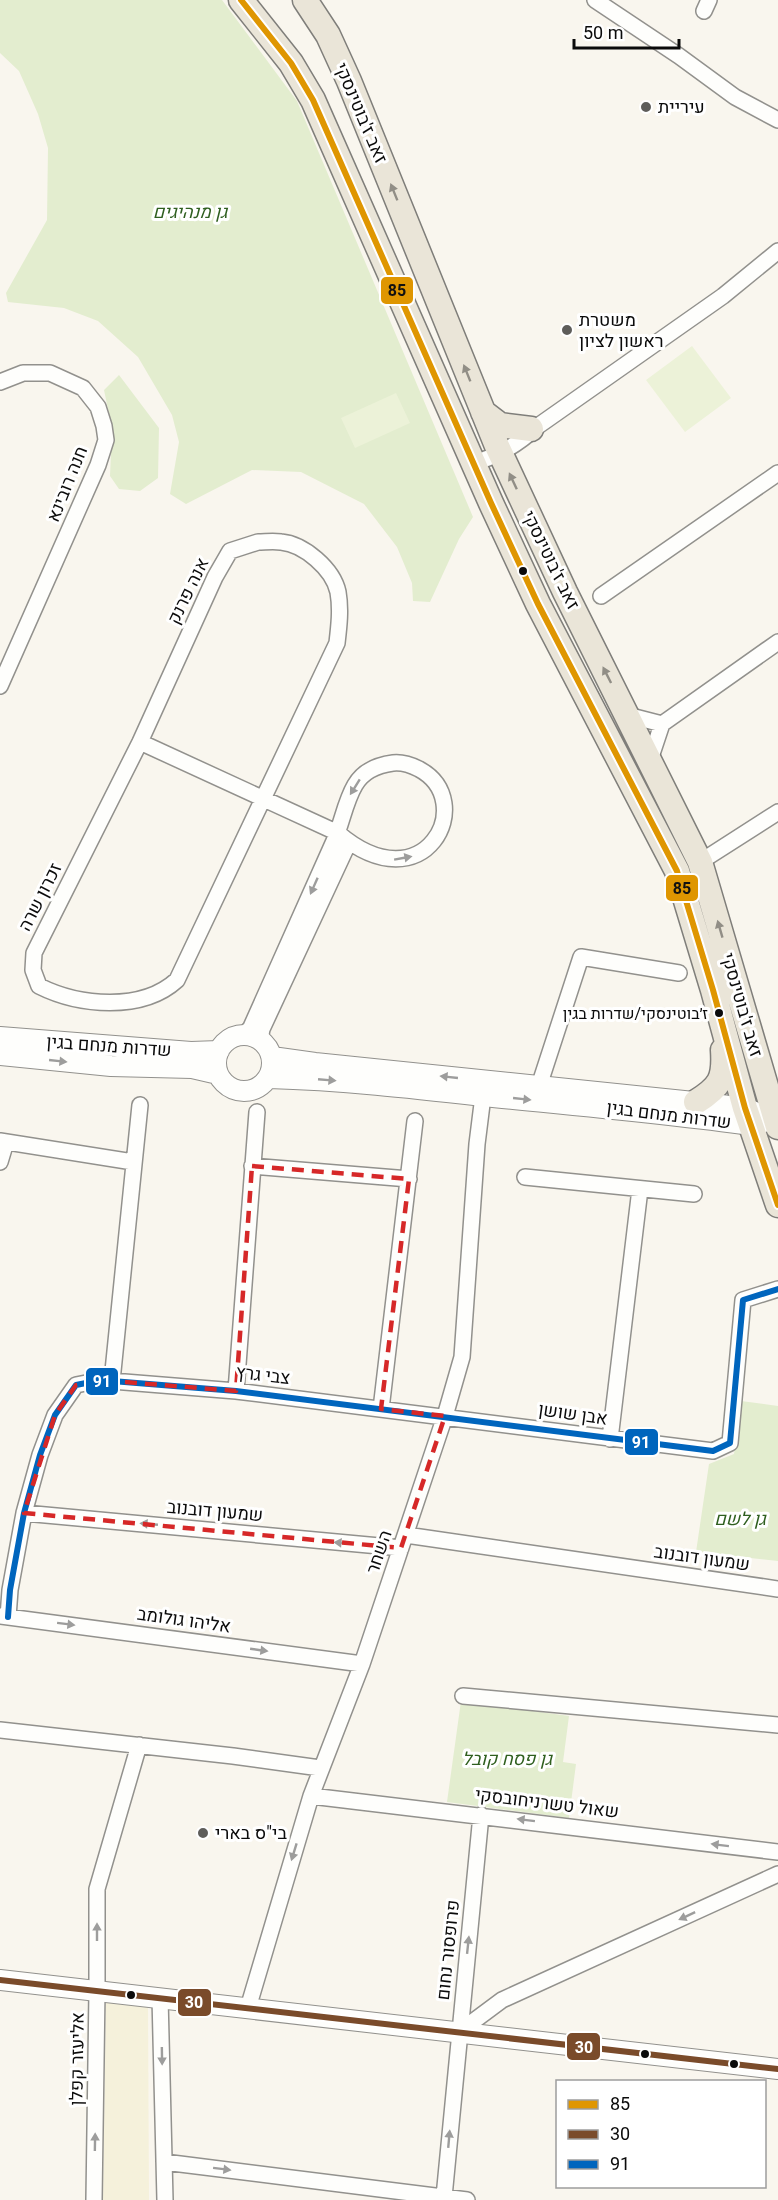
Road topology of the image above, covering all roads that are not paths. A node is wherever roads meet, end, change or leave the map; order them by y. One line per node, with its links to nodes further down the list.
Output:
1 (241, 0): 14 (main road, זאב ז'בוטינסקי)
2 (305, 0): 5 (main road, זאב ז'בוטינסקי)
3 (319, 0): 5 (main road)
4 (595, 0): 6 (street)
5 (328, 35): 11 (main road, זאב ז'בוטינסקי, one-way to 5)
6 (742, 101): 7 (street); 8 (street)
7 (775, 116)
8 (778, 130)
9 (778, 250): 12 (street)
10 (0, 382): 18 (street, חנה רובינא)
11 (483, 412): 12 (main road); 13 (main road, זאב ז'בוטינסקי)
12 (535, 427): 13 (street)
13 (499, 450): 14 (street); 19 (main road, זאב ז'בוטינסקי, one-way to 13)
14 (473, 463): 28 (main road, זאב ז'בוטינסקי)
15 (778, 473): 16 (street)
16 (601, 596)
17 (778, 642): 20 (street)
18 (2, 678)
19 (627, 715): 20 (street); 22 (main road, זאב ז'בוטינסקי)
20 (662, 724): 22 (street)
21 (140, 742): 23 (street); 23 (street, אנה פרנק); 23 (street, זכרון שרה)
22 (650, 760): 26 (main road, זאב ז'בוטינסקי)
23 (264, 798): 25 (street)
24 (778, 812): 26 (street)
25 (343, 837): 25 (street, one-way to 25); 30 (street)
26 (700, 862): 43 (main road, זאב ז'בוטינסקי, one-way to 26)
27 (679, 973): 36 (street)
28 (722, 1026): 38 (main road); 41 (main road, זאב ז'בוטינסקי)
29 (0, 1037): 31 (street, שדרות מנחם בגין)
30 (253, 1037): 31 (street); 33 (street)
31 (219, 1051): 34 (street)
32 (0, 1055): 34 (street, שדרות מנחם בגין, one-way to 34)
33 (272, 1057): 35 (street); 36 (street, שדרות מנחם בגין, one-way to 33)
34 (218, 1074): 35 (street)
35 (269, 1078): 37 (street, שדרות מנחם בגין, one-way to 37)
36 (539, 1086): 38 (street, שדרות מנחם בגין)
37 (483, 1096): 41 (street, שדרות מנחם בגין, one-way to 41); 59 (street, השחר)
38 (696, 1102): 41 (street, שדרות מנחם בגין)
39 (140, 1105): 47 (street)
40 (256, 1112): 48 (street)
41 (748, 1116): 43 (street, שדרות מנחם בגין); 54 (main road, זאב ז'בוטינסקי)
42 (415, 1121): 50 (street)
43 (777, 1123)
44 (3, 1142): 45 (street); 46 (street)
45 (112, 1158): 47 (street); 51 (street)
46 (0, 1162)
47 (133, 1162): 51 (street)
48 (252, 1166): 50 (street); 57 (street)
49 (525, 1177): 52 (street)
50 (409, 1179): 58 (street)
51 (131, 1182): 56 (street)
52 (640, 1189): 53 (street); 60 (street)
53 (694, 1194)
54 (778, 1204)
55 (778, 1289): 60 (street, אבן שושן)
56 (112, 1381): 57 (street, צבי גרץ); 61 (street, צבי גרץ)
57 (236, 1390): 58 (street, צבי גרץ)
58 (381, 1409): 59 (street, צבי גרץ)
59 (445, 1416): 60 (street, אבן שושן); 62 (street, השחר)
60 (610, 1439)
61 (24, 1513): 62 (street, שמעון דובנוב, one-way to 61); 64 (street)
62 (404, 1541): 63 (street, שמעון דובנוב); 66 (street, השחר)
63 (778, 1588)
64 (5, 1593): 65 (street)
65 (4, 1616): 66 (street, אליהו גולומב, one-way to 66)
66 (362, 1664): 71 (street, השחר)
67 (463, 1696): 68 (street)
68 (778, 1725)
69 (0, 1730): 70 (street)
70 (139, 1745): 71 (street); 77 (street, אליעזר קפלן, one-way to 70)
71 (320, 1768): 72 (street, השחר)
72 (311, 1796): 73 (street, שאול טשרניחובסקי); 80 (street, השחר, one-way to 80)
73 (481, 1815): 74 (street, שאול טשרניחובסקי, one-way to 73); 81 (street, פרופסור נחום, one-way to 73)
74 (778, 1852)
75 (778, 1874): 79 (street, one-way to 79)
76 (0, 1980): 77 (street)
77 (97, 1991): 78 (street); 87 (street, אליעזר קפלן, one-way to 77)
78 (160, 1997): 80 (street); 84 (street, one-way to 84)
79 (502, 2000): 81 (street); 82 (street)
80 (248, 2008): 81 (street)
81 (459, 2032): 82 (street); 86 (street, פרופסור נחום, one-way to 81)
82 (497, 2036): 83 (street)
83 (778, 2069)
84 (164, 2162): 85 (street, one-way to 85); 88 (street)
85 (362, 2194): 86 (street)
86 (444, 2197): 89 (street)
87 (94, 2200)
88 (165, 2200)
89 (467, 2200)

